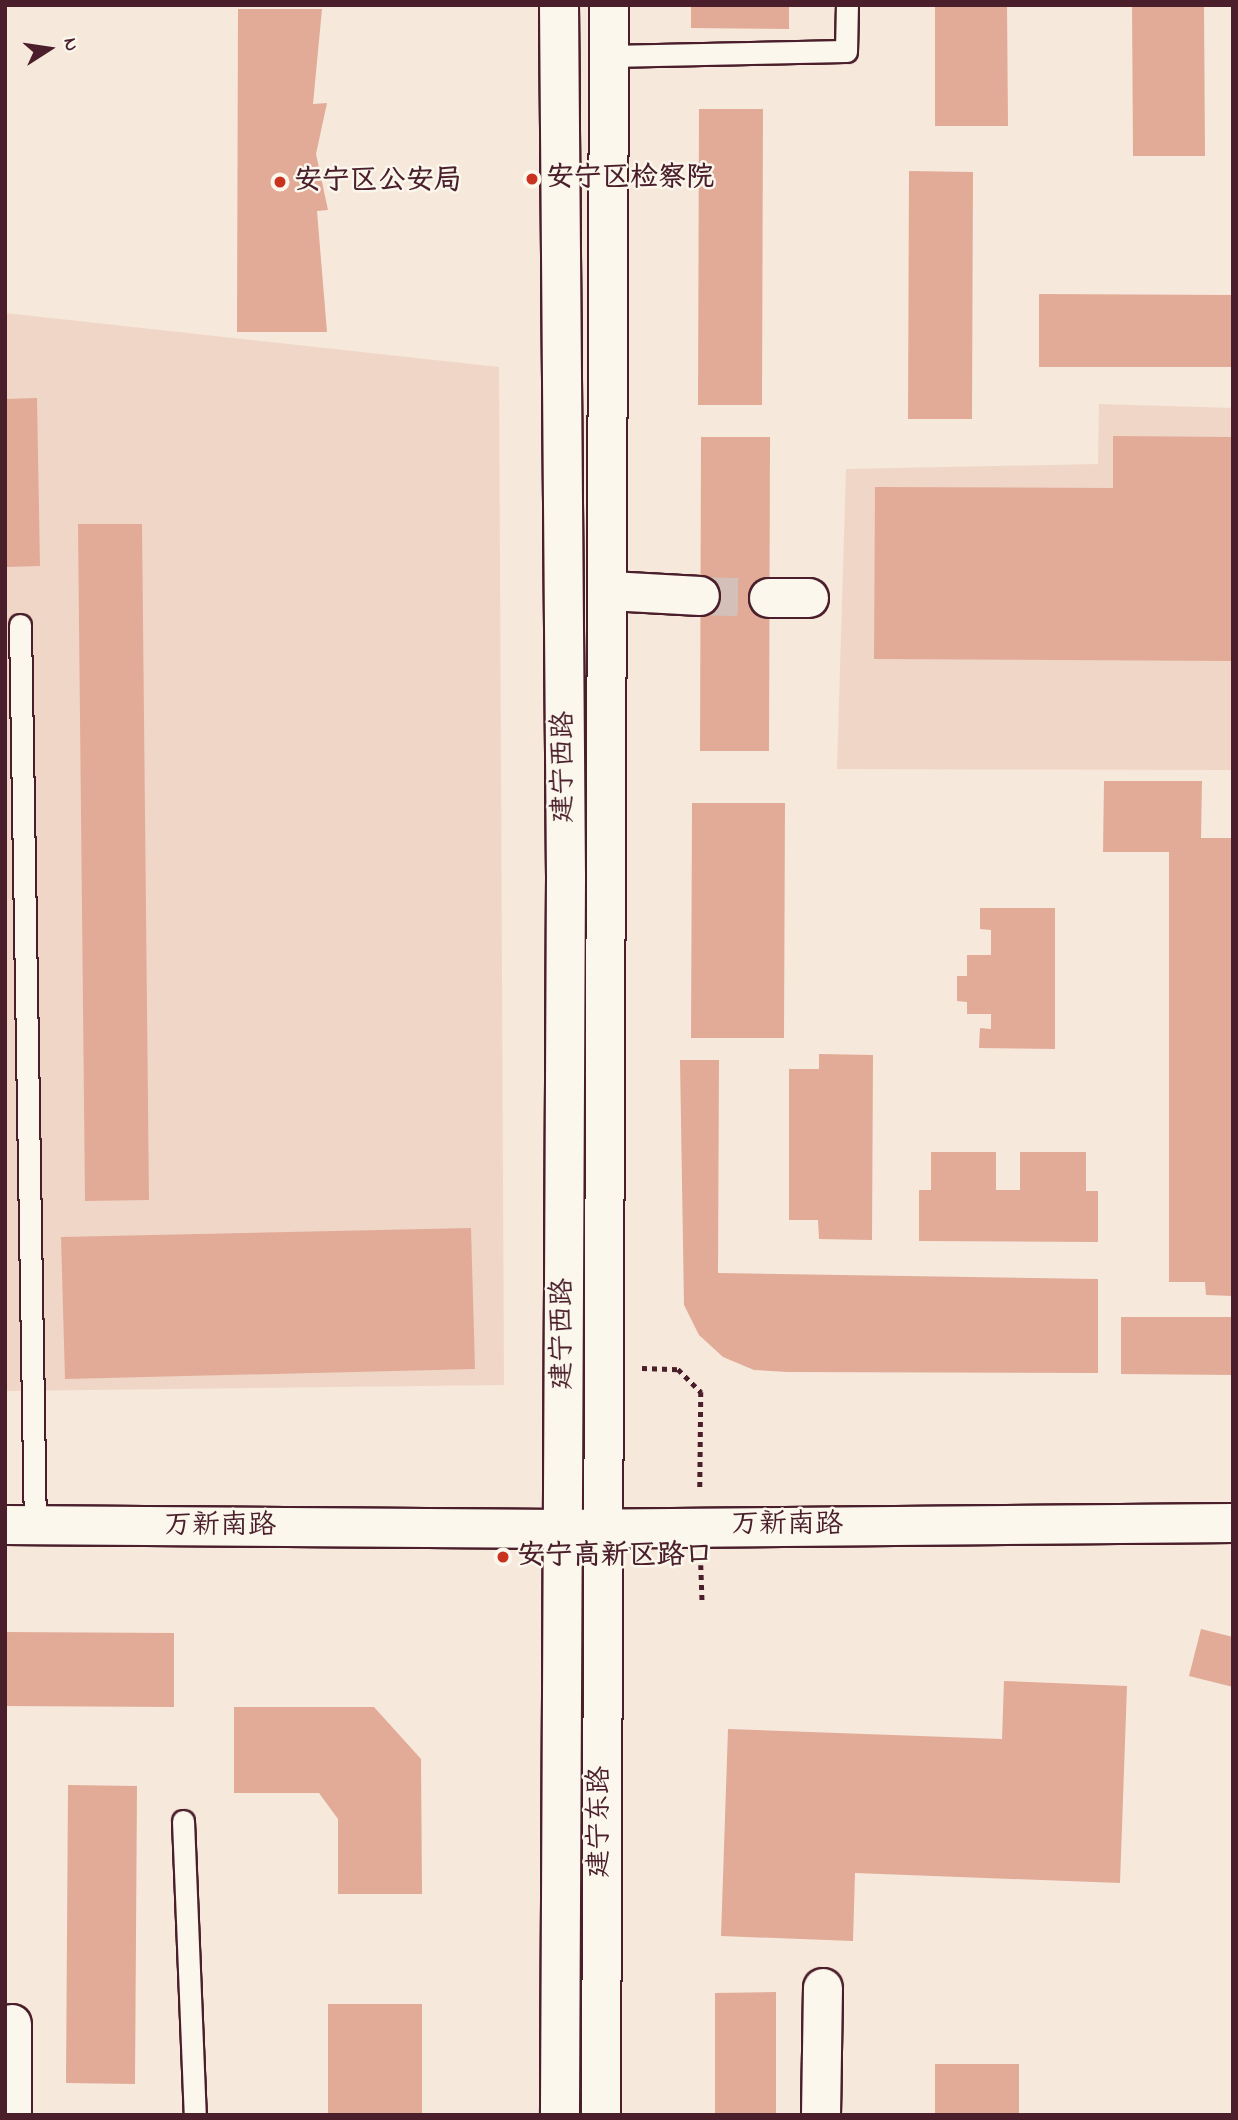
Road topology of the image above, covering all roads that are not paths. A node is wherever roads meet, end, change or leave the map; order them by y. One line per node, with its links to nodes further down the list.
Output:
1 (559, 5): 12 (main road, 建宁西路)
2 (609, 5): 4 (main road, 建宁西路)
3 (847, 5): 4 (lane)
4 (608, 56): 5 (main road, 建宁西路)
5 (610, 592): 6 (main road); 13 (main road, 建宁西路)
6 (700, 596)
7 (769, 598): 8 (main road)
8 (808, 598)
9 (20, 625): 11 (lane)
10 (1233, 1522): 13 (main road, 万新南路)
11 (20, 1525): 12 (main road, 万新南路)
12 (560, 1529): 13 (main road, 万新南路); 19 (main road, 建宁东路)
13 (602, 1529): 20 (main road, 建宁东路)
14 (183, 1821): 18 (lane)
15 (823, 1988): 21 (main road)
16 (12, 2024): 17 (main road)
17 (12, 2115)
18 (195, 2115)
19 (560, 2115)
20 (601, 2115)
21 (821, 2115)

